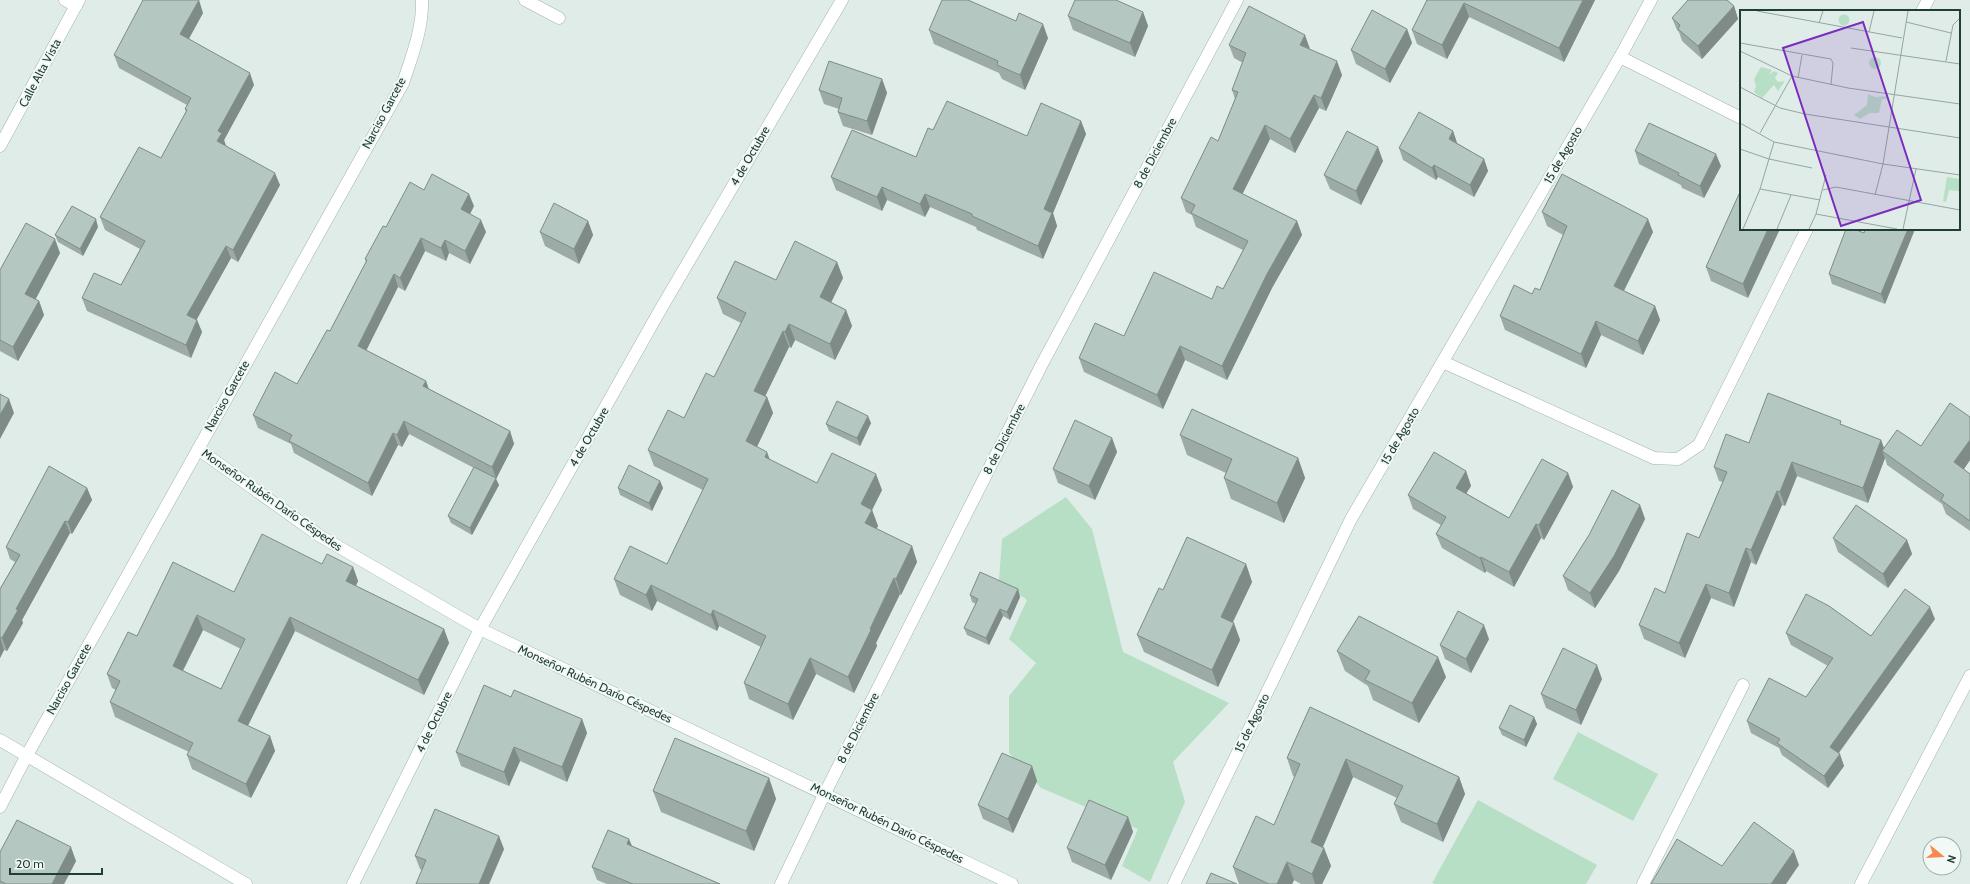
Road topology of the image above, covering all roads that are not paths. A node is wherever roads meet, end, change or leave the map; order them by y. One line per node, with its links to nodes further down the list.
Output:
1 (422, 0): 15 (street, Narciso Garcete)
2 (525, 0): 9 (street)
3 (842, 0): 16 (street, 4 de Octubre)
4 (1237, 0): 21 (street, 8 de Diciembre)
5 (1651, 0): 10 (street, 15 de Agosto)
6 (1928, 0): 8 (street)
7 (73, 2): 12 (street, Calle Alta Vista)
8 (1923, 10)
9 (559, 18)
10 (1620, 57): 11 (street); 14 (street, 15 de Agosto)
11 (1740, 117)
12 (0, 146)
13 (1806, 230): 14 (street)
14 (1443, 362): 27 (street, 15 de Agosto)
15 (198, 449): 16 (street, Monseñor Rubén Darío Céspedes); 20 (street, Narciso Garcete)
16 (480, 629): 21 (street, Monseñor Rubén Darío Céspedes); 24 (street, 4 de Octubre)
17 (1970, 676): 29 (street)
18 (1743, 685): 28 (street)
19 (0, 740): 20 (street)
20 (27, 755): 22 (street, Narciso Garcete); 23 (street)
21 (825, 793): 25 (street, 8 de Diciembre); 26 (street, Monseñor Rubén Darío Céspedes)
22 (0, 807)
23 (246, 884)
24 (353, 884)
25 (781, 884)
26 (1012, 884)
27 (1174, 884)
28 (1643, 884)
29 (1861, 884)

